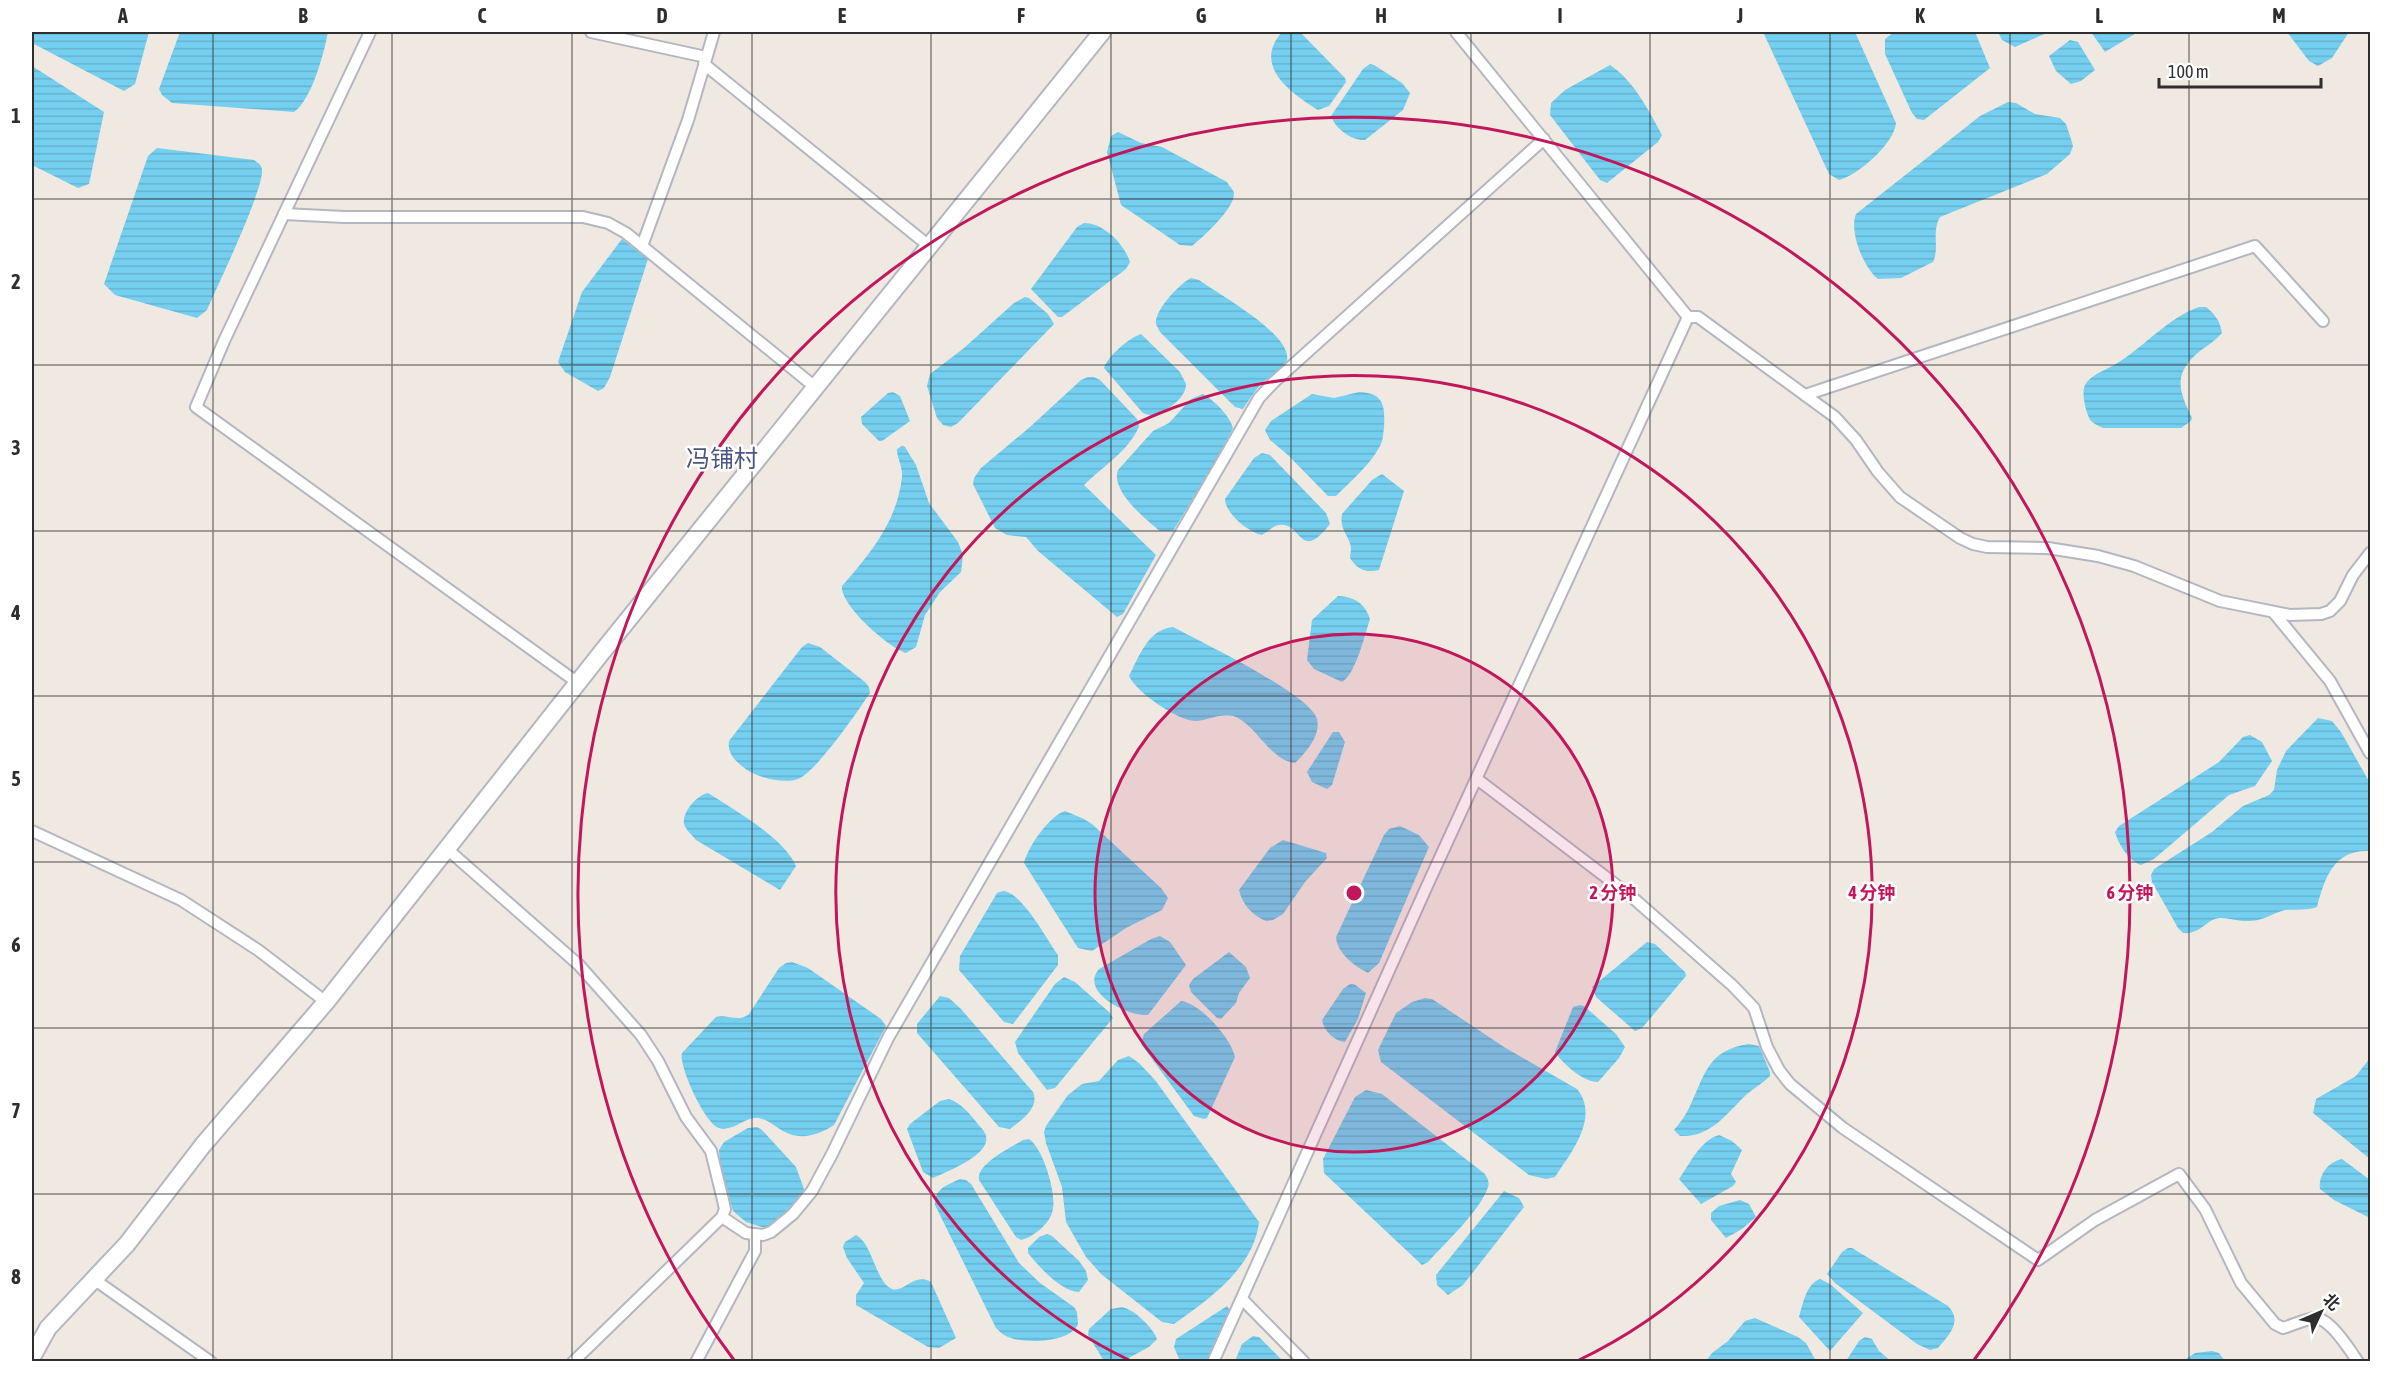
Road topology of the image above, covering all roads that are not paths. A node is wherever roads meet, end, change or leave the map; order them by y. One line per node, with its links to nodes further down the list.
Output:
1 (370, 32): 8 (street)
2 (591, 32): 6 (street)
3 (714, 32): 6 (street)
4 (1102, 32): 10 (street)
5 (1456, 32): 7 (street)
6 (705, 60): 9 (street); 10 (street)
7 (1544, 139): 11 (street); 24 (street)
8 (284, 214): 9 (street); 17 (street)
9 (642, 246): 13 (street)
10 (929, 246): 13 (street)
11 (1688, 317): 14 (street); 19 (street)
12 (2323, 321): 14 (street)
13 (815, 387): 17 (street)
14 (1805, 395): 16 (street)
15 (2370, 553): 16 (street)
16 (2274, 613): 18 (street)
17 (578, 683): 21 (street)
18 (2370, 753)
19 (1477, 779): 26 (street); 33 (street)
20 (32, 831): 22 (street)
21 (446, 848): 22 (street); 23 (street)
22 (326, 1002): 25 (street)
23 (722, 1217): 24 (street); 29 (street)
24 (755, 1236): 30 (street)
25 (95, 1280): 27 (street); 28 (street)
26 (1242, 1299): 31 (street); 32 (street)
27 (32, 1357)
28 (210, 1362)
29 (573, 1362)
30 (696, 1362)
31 (1213, 1362)
32 (1305, 1362)
33 (2358, 1362)

